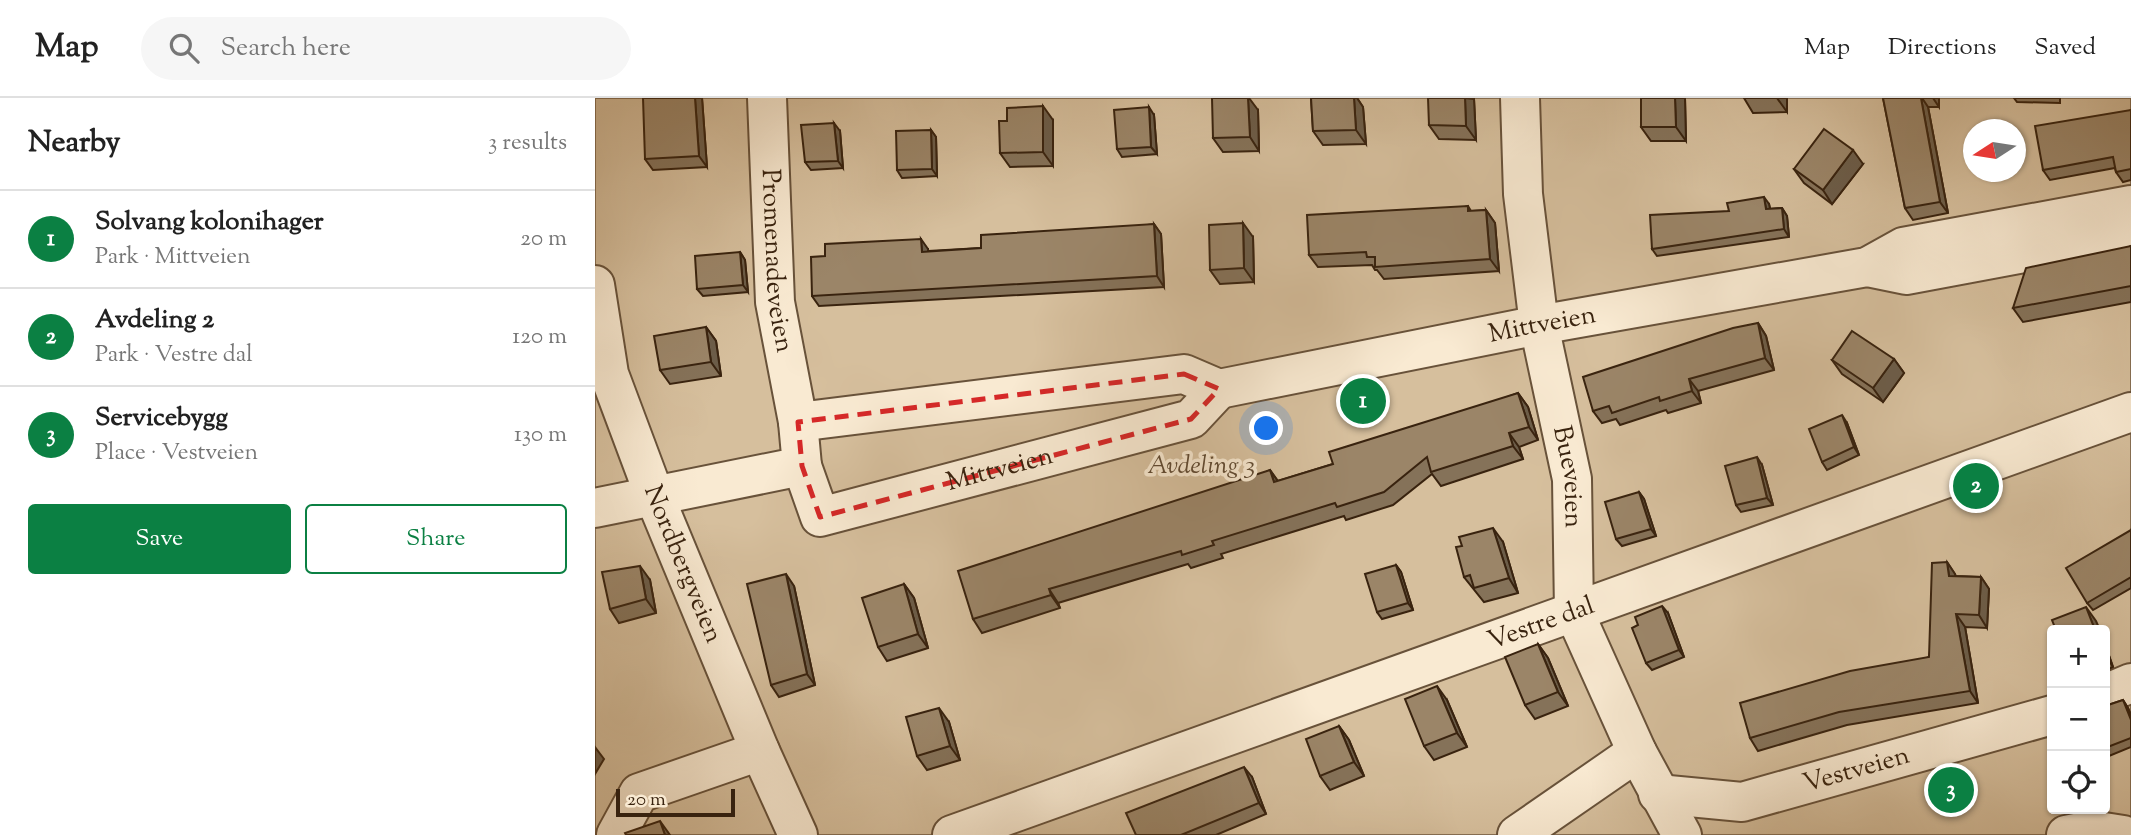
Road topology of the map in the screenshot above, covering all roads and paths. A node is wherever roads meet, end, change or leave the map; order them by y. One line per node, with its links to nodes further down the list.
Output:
1 (767, 98): 10 (street, Promenadeveien)
2 (1520, 98): 7 (street, Bueveien)
3 (2131, 205): 5 (street, Mittveien)
4 (2131, 233): 5 (street, Mittveien)
5 (1867, 267): 7 (street, Mittveien)
6 (595, 285): 12 (street, Nordbergveien)
7 (1539, 325): 8 (street, Mittveien); 14 (street, Bueveien)
8 (1219, 390): 10 (street); 11 (street, Mittveien)
9 (2131, 412): 14 (street, Vestre dal)
10 (798, 422): 11 (street, Mittveien)
11 (802, 466): 12 (street)
12 (655, 496): 13 (street); 18 (street, Nordbergveien)
13 (595, 508)
14 (1574, 612): 19 (street, Bueveien); 23 (street, Vestre dal)
15 (2131, 684): 16 (street)
16 (2110, 692)
17 (2047, 716): 20 (street, Vestveien)
18 (760, 751): 21 (street); 22 (street, Nordbergveien)
19 (1637, 752): 20 (street, Bueveien); 24 (street)
20 (1658, 794): 25 (street, Bueveien)
21 (617, 835)
22 (798, 835)
23 (952, 835)
24 (1517, 835)
25 (1682, 835)
26 (2066, 835): 27 (street)
27 (2123, 835)

